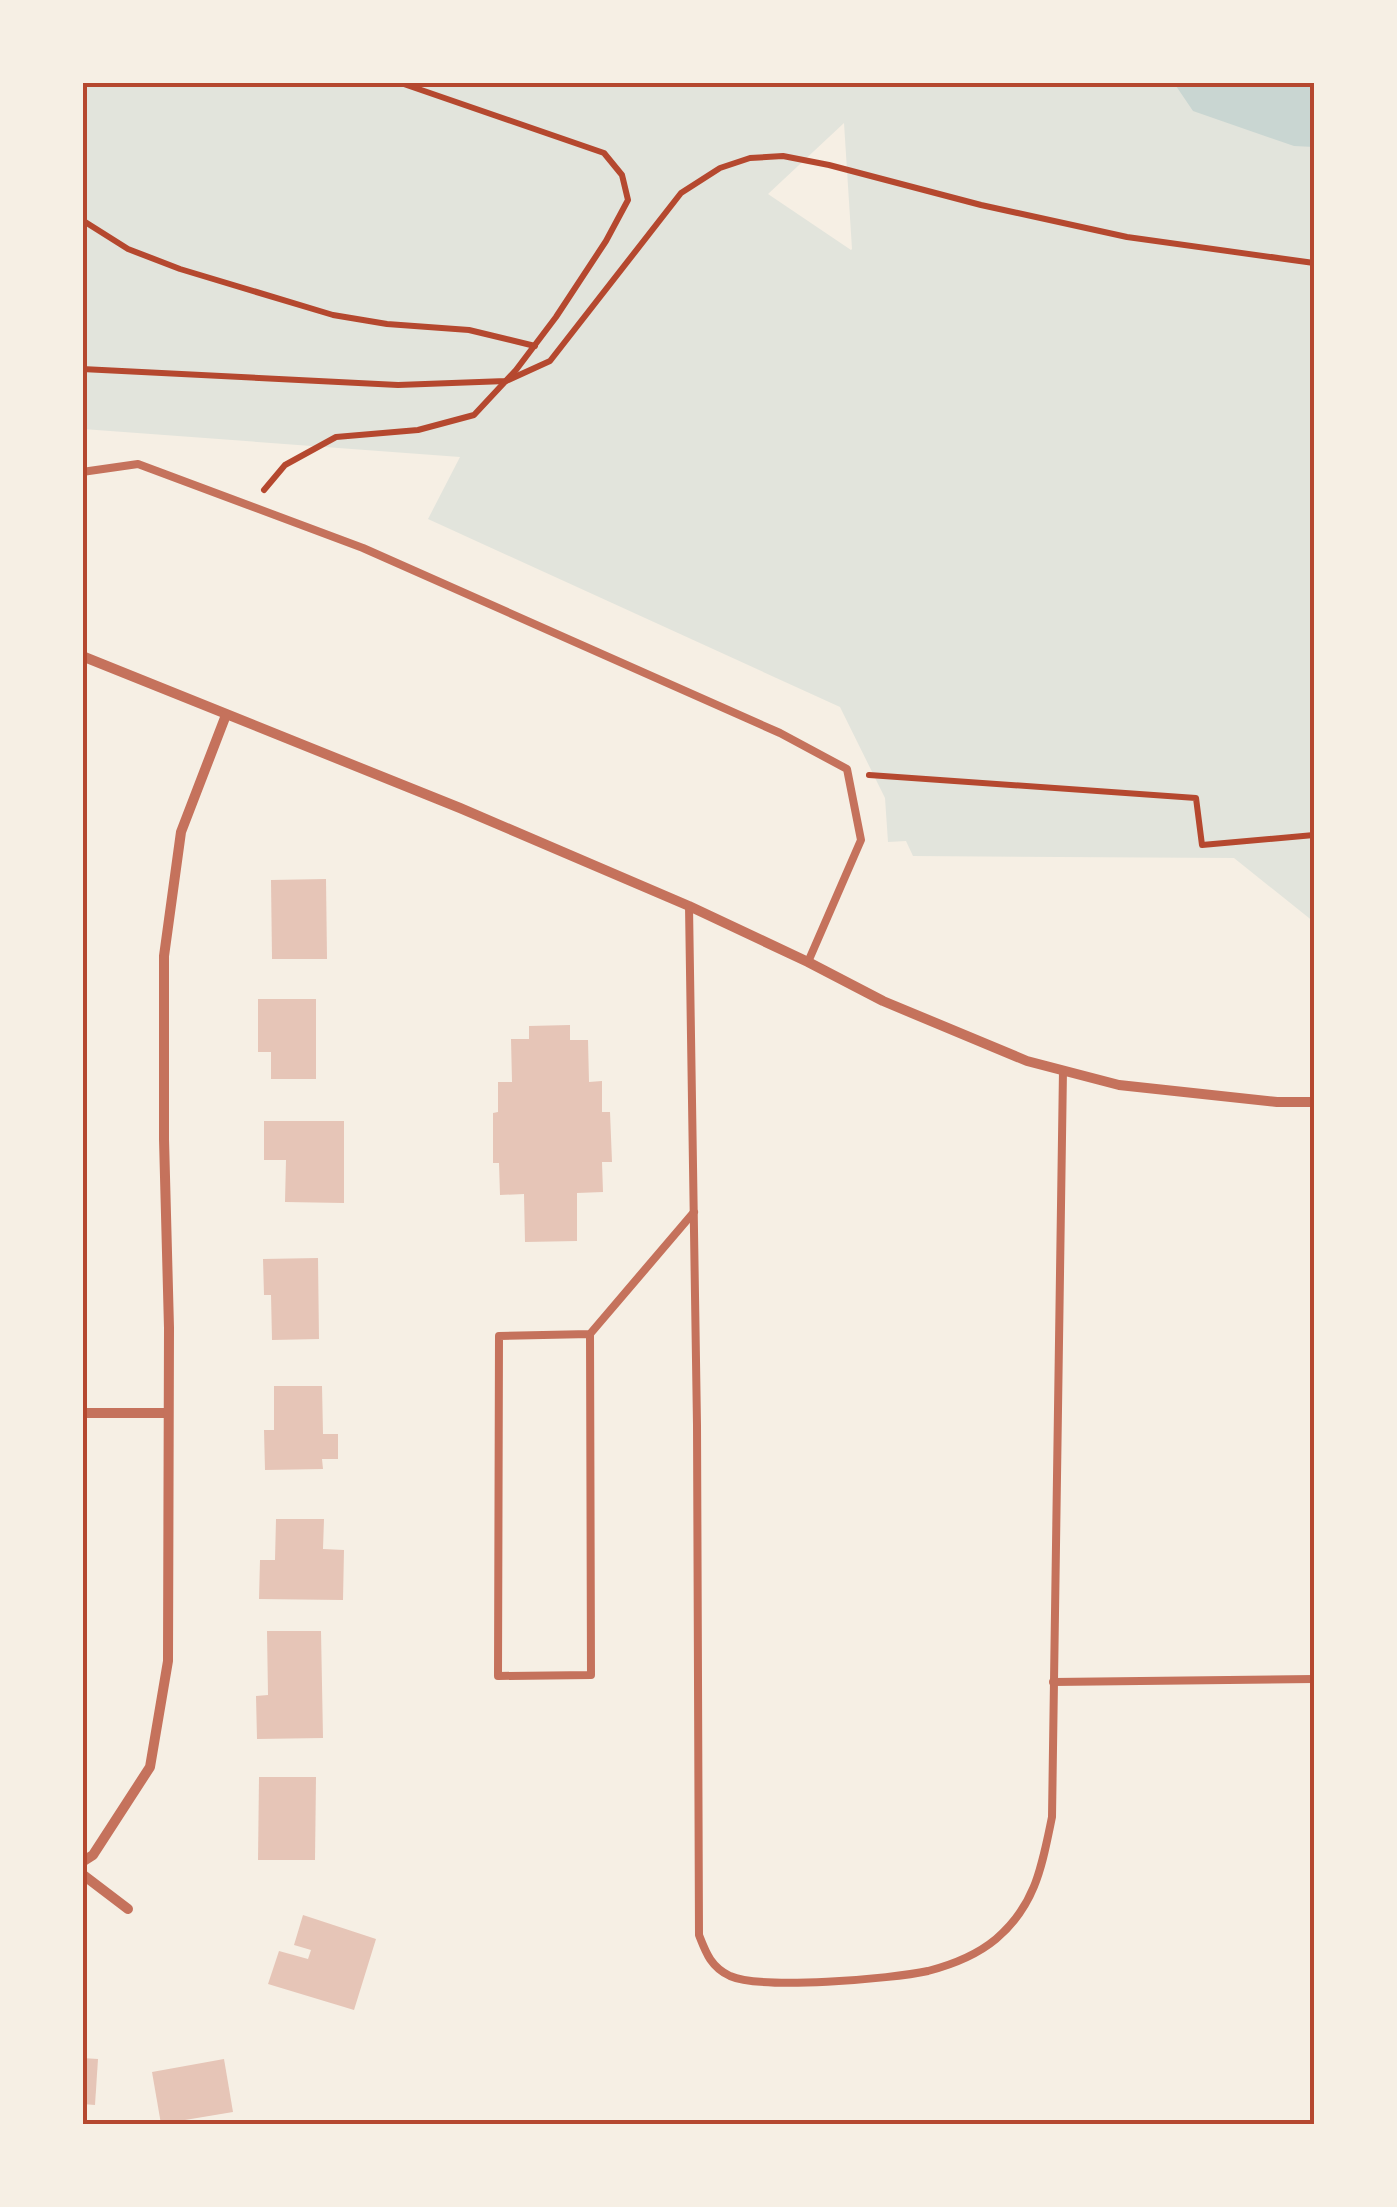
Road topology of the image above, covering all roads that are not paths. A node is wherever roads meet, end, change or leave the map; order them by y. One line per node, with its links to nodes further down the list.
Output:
1 (82, 472): 5 (lane)
2 (82, 656): 3 (street)
3 (226, 715): 4 (street); 11 (street)
4 (689, 906): 5 (street); 8 (lane)
5 (808, 962): 6 (street)
6 (1063, 1070): 7 (street); 13 (lane)
7 (1314, 1102)
8 (694, 1212): 9 (lane); 13 (lane)
9 (590, 1334): 9 (lane)
10 (82, 1413): 11 (street)
11 (168, 1413): 14 (street)
12 (1314, 1679): 13 (lane)
13 (1053, 1682)
14 (82, 1862)
15 (82, 1874): 16 (street)
16 (128, 1909)

